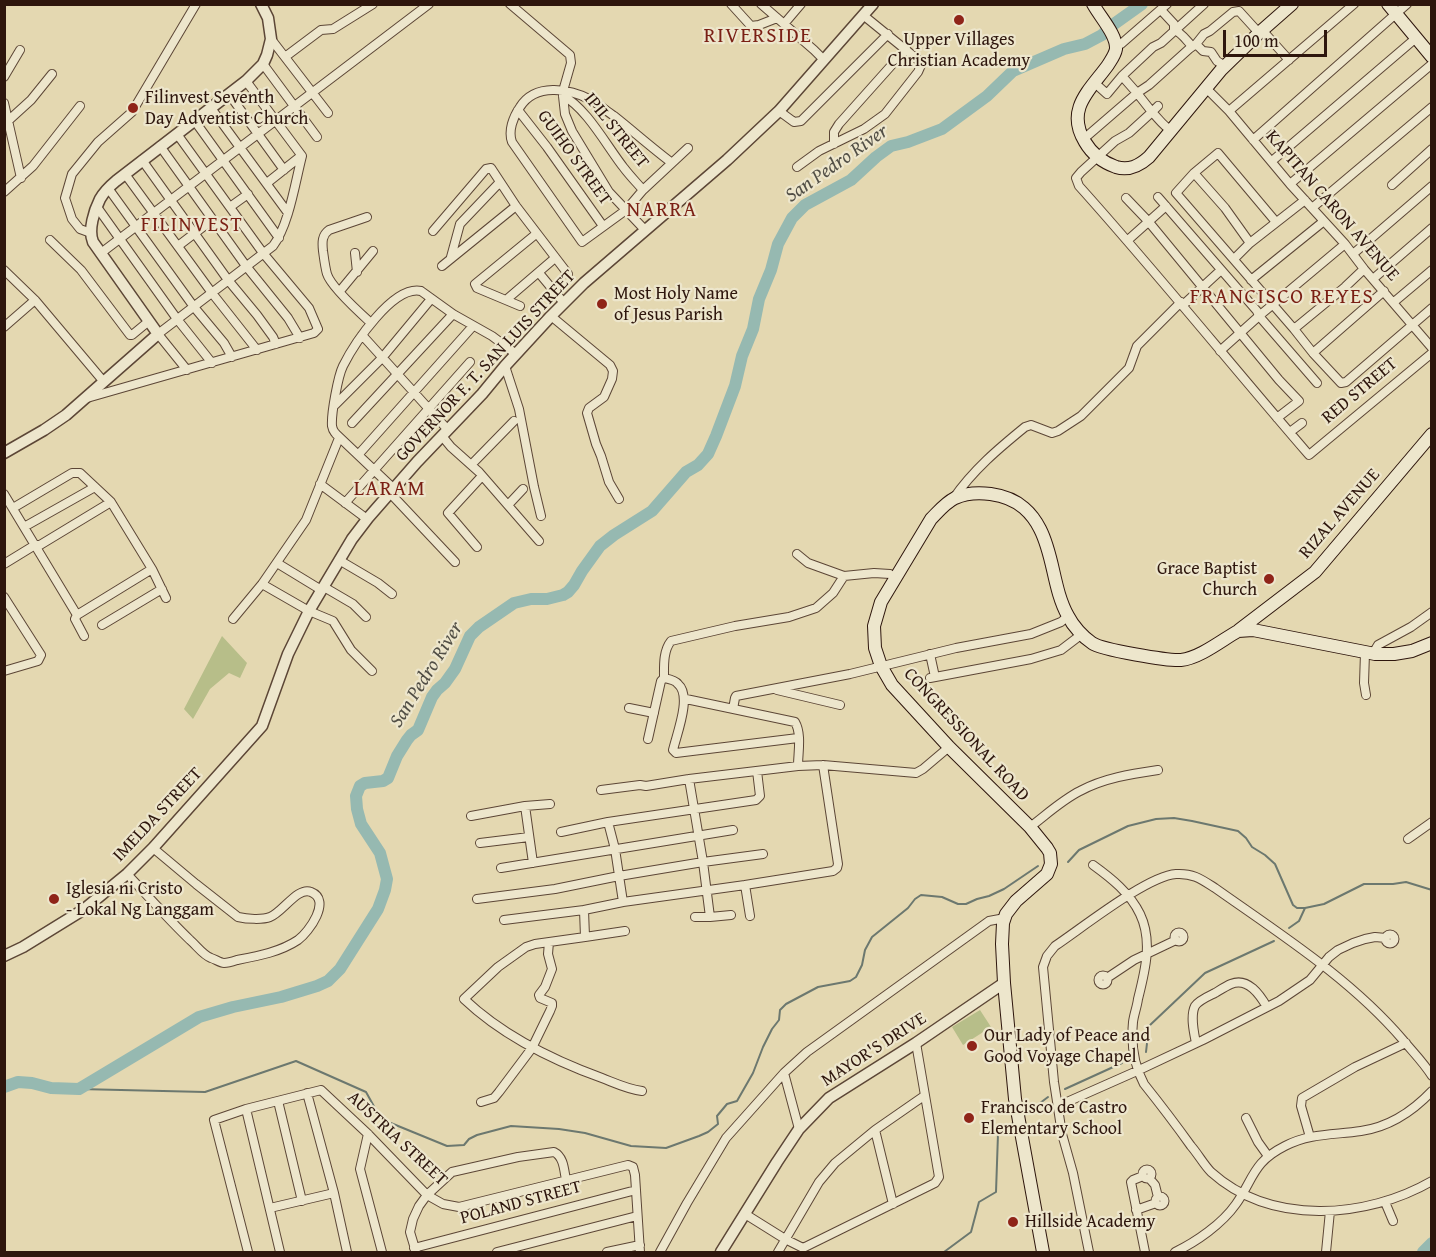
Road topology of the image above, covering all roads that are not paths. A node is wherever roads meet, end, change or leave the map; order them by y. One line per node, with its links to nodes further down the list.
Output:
1 (196, 4): 114 (street)
2 (261, 4): 24 (street)
3 (373, 4): 29 (street)
4 (429, 4): 42 (street)
5 (510, 4): 43 (street)
6 (731, 4): 19 (street)
7 (801, 4): 19 (street)
8 (873, 4): 18 (street, GOVERNOR F. T. SAN LUIS STREET)
9 (1204, 4): 20 (street)
10 (1292, 4): 21 (main road)
11 (1354, 4): 32 (street)
12 (1407, 4): 17 (street)
13 (764, 5): 19 (street)
14 (1164, 7): 20 (street); 25 (street)
15 (1095, 8): 25 (main road)
16 (1236, 8): 21 (street); 26 (street)
17 (1392, 9): 23 (main road); 64 (street)
18 (863, 15): 22 (street); 31 (street, GOVERNOR F. T. SAN LUIS STREET)
19 (781, 21): 31 (street)
20 (1174, 30): 26 (street); 37 (street)
21 (1261, 31): 32 (street); 35 (main road)
22 (888, 34): 27 (street); 53 (street)
23 (1416, 38): 30 (main road); 74 (street)
24 (271, 39): 29 (street); 33 (street)
25 (1114, 40): 71 (main road)
26 (1196, 45): 35 (street); 44 (street)
27 (906, 49): 65 (street); 65 (street)
28 (20, 50): 38 (street)
29 (285, 57): 42 (street)
30 (1431, 57)
31 (824, 60): 53 (street, GOVERNOR F. T. SAN LUIS STREET)
32 (1289, 60): 54 (street)
33 (263, 64): 39 (street); 48 (street)
34 (1431, 64): 84 (street)
35 (1225, 66): 41 (main road)
36 (52, 74): 56 (street)
37 (1122, 76): 40 (street); 44 (street)
38 (4, 78)
39 (246, 81): 45 (street); 58 (street)
40 (1097, 85)
41 (1206, 88): 54 (street, KAPITAN CARON AVENUE); 59 (main road)
42 (312, 93): 48 (street); 55 (street)
43 (563, 93): 52 (street); 75 (street); 89 (street, IPIL STREET); 101 (street)
44 (1137, 93): 51 (street); 63 (street)
45 (229, 94): 50 (street); 61 (street)
46 (4, 103): 56 (street)
47 (80, 106): 81 (street)
48 (294, 106): 58 (street); 62 (street)
49 (1431, 107): 100 (street)
50 (211, 108): 57 (street); 67 (street)
51 (1155, 109): 59 (street); 71 (street)
52 (518, 110): 109 (street, GUIHO STREET); 109 (street)
53 (779, 111): 112 (street, GOVERNOR F. T. SAN LUIS STREET)
54 (1228, 111): 64 (street, KAPITAN CARON AVENUE)
55 (328, 113)
56 (9, 120): 81 (street)
57 (195, 120): 60 (street); 73 (street)
58 (276, 120): 61 (street); 70 (street)
59 (1172, 131): 71 (main road)
60 (177, 134): 66 (street); 80 (street)
61 (258, 134): 67 (street); 77 (street)
62 (317, 137)
63 (1086, 137)
64 (1253, 140): 74 (street, KAPITAN CARON AVENUE)
65 (834, 144): 76 (street)
66 (160, 146): 72 (street); 87 (street)
67 (240, 148): 73 (street); 83 (street)
68 (688, 148): 75 (street)
69 (1431, 149): 85 (street)
70 (302, 156): 77 (street); 102 (street)
71 (1098, 158): 120 (street)
72 (142, 160): 79 (street); 94 (street)
73 (223, 160): 80 (street); 91 (street)
74 (1272, 161): 84 (street, KAPITAN CARON AVENUE)
75 (672, 163): 89 (street)
76 (797, 167)
77 (284, 170): 83 (street)
78 (1194, 173): 108 (street); 121 (street); 131 (street)
79 (125, 174): 88 (street); 103 (street)
80 (207, 174): 87 (street); 99 (street)
81 (21, 178): 90 (street)
82 (500, 182): 96 (street); 113 (street); 129 (street)
83 (267, 183): 102 (street)
84 (1290, 184): 95 (street, KAPITAN CARON AVENUE)
85 (1392, 185)
86 (1431, 186): 128 (street)
87 (189, 187): 94 (street); 105 (street)
88 (108, 188): 98 (street); 110 (street)
89 (643, 190): 101 (street)
90 (4, 192)
91 (248, 194): 99 (street); 117 (street)
92 (1158, 197): 97 (street)
93 (1126, 198): 107 (street)
94 (171, 200): 103 (street); 115 (street)
95 (1305, 200): 100 (street, KAPITAN CARON AVENUE); 108 (street)
96 (516, 206): 116 (street); 129 (street)
97 (1166, 206): 107 (street); 136 (street)
98 (97, 207): 114 (street); 118 (street)
99 (230, 207): 126 (street)
100 (1312, 208): 106 (street, KAPITAN CARON AVENUE)
101 (626, 210): 109 (street); 112 (street)
102 (288, 213): 117 (street)
103 (154, 214): 110 (street); 123 (street)
104 (367, 218): 145 (street)
105 (212, 220): 115 (street); 133 (street)
106 (1324, 221): 122 (street, KAPITAN CARON AVENUE); 143 (street)
107 (1148, 222): 120 (street); 144 (street)
108 (1276, 222): 121 (street)
109 (603, 226)
110 (137, 227): 118 (street); 156 (street)
111 (1431, 228): 141 (street)
112 (645, 230): 151 (street, GOVERNOR F. T. SAN LUIS STREET)
113 (432, 231)
114 (91, 233): 125 (street)
115 (195, 233): 123 (street); 142 (street)
116 (536, 234): 130 (street); 150 (street)
117 (279, 238): 126 (street)
118 (120, 239): 125 (street); 161 (street)
119 (50, 240): 162 (street)
120 (1128, 240): 152 (street)
121 (1250, 243): 131 (street)
122 (1345, 244): 128 (street, KAPITAN CARON AVENUE); 154 (street)
123 (178, 246): 147 (street)
124 (373, 252): 138 (street)
125 (101, 253): 162 (street)
126 (264, 253): 133 (street); 171 (street)
127 (356, 253): 138 (street)
128 (1353, 254): 134 (street, KAPITAN CARON AVENUE)
129 (451, 258): 132 (street)
130 (555, 258): 139 (street); 140 (street)
131 (1234, 259): 143 (street)
132 (442, 266)
133 (246, 267): 142 (street); 171 (street)
134 (1364, 269): 141 (street, KAPITAN CARON AVENUE); 167 (street)
135 (4, 270): 149 (street)
136 (1221, 270): 144 (street); 160 (street)
137 (1431, 270): 153 (street)
138 (357, 272): 145 (street)
139 (539, 273): 150 (street); 151 (street)
140 (568, 274)
141 (1374, 279): 146 (street, KAPITAN CARON AVENUE)
142 (228, 280): 147 (street); 172 (street)
143 (1251, 280): 154 (street)
144 (1203, 287): 152 (street); 168 (street)
145 (340, 291): 163 (street)
146 (1384, 291): 153 (street, KAPITAN CARON AVENUE); 176 (street)
147 (212, 292): 156 (street); 174 (street)
148 (431, 298): 158 (street); 163 (street); 180 (street)
149 (35, 300): 166 (street); 186 (street)
150 (506, 300): 155 (street)
151 (564, 303): 159 (street, GOVERNOR F. T. SAN LUIS STREET)
152 (1182, 303): 175 (street); 211 (street)
153 (1394, 303): 164 (street, KAPITAN CARON AVENUE)
154 (1272, 304): 160 (street); 167 (street)
155 (520, 306)
156 (194, 307): 161 (street); 179 (street)
157 (1431, 308): 164 (street)
158 (453, 314): 165 (street); 185 (street)
159 (551, 316): 178 (street, GOVERNOR F. T. SAN LUIS STREET); 210 (street)
160 (1259, 316): 168 (street); 187 (street)
161 (177, 319): 169 (street); 182 (street)
162 (149, 321): 169 (street)
163 (371, 323): 170 (street)
164 (1412, 325): 173 (street, KAPITAN CARON AVENUE); 176 (street)
165 (473, 326): 178 (street); 188 (street)
166 (4, 327)
167 (1294, 329): 176 (street)
168 (1241, 332): 175 (street); 192 (street)
169 (158, 334): 184 (street); 186 (street)
170 (362, 335): 180 (street); 190 (street)
171 (300, 338): 172 (street)
172 (276, 344): 174 (street)
173 (1431, 348)
174 (257, 350): 179 (street)
175 (1220, 351): 192 (street)
176 (1313, 353)
177 (1431, 353): 196 (street, RED STREET)
178 (516, 354): 183 (street, GOVERNOR F. T. SAN LUIS STREET)
179 (232, 357): 182 (street)
180 (382, 358): 185 (street); 190 (street)
181 (470, 362): 191 (street)
182 (212, 363): 184 (street)
183 (505, 366): 197 (street, GOVERNOR F. T. SAN LUIS STREET); 217 (street)
184 (187, 370): 189 (street)
185 (397, 375): 188 (street); 194 (street)
186 (104, 382): 189 (street)
187 (1317, 383)
188 (413, 393): 191 (street); 201 (street)
189 (84, 399): 200 (street)
190 (335, 405): 199 (street)
191 (429, 410): 197 (street); 203 (street)
192 (1277, 418): 196 (street)
193 (514, 421): 202 (street)
194 (352, 423)
195 (1302, 423): 196 (street)
196 (1290, 432)
197 (445, 433): 202 (street); 208 (street, GOVERNOR F. T. SAN LUIS STREET)
198 (1431, 434): 238 (main road, RIZAL AVENUE)
199 (339, 438): 201 (street); 205 (street)
200 (4, 453)
201 (358, 455): 203 (street)
202 (471, 465): 204 (street)
203 (374, 470): 208 (street); 213 (street)
204 (482, 476): 214 (street); 221 (street)
205 (320, 484): 213 (street); 225 (street)
206 (95, 487): 212 (street); 215 (street); 218 (street)
207 (523, 489): 214 (street)
208 (392, 491): 223 (street, GOVERNOR F. T. SAN LUIS STREET); 224 (street)
209 (4, 494): 215 (street)
210 (619, 498)
211 (953, 499): 229 (main road, CONGRESSIONAL ROAD); 240 (main road)
212 (111, 502): 220 (street); 227 (street)
213 (345, 502): 216 (street)
214 (508, 505): 219 (street)
215 (13, 508): 218 (street)
216 (363, 516)
217 (541, 516)
218 (24, 527): 220 (street)
219 (539, 541)
220 (35, 545): 226 (street); 239 (street)
221 (477, 548)
222 (797, 554): 228 (street)
223 (339, 560): 231 (street, GOVERNOR F. T. SAN LUIS STREET); 233 (street)
224 (455, 562)
225 (277, 563): 230 (street); 231 (street)
226 (4, 564)
227 (152, 569): 232 (street); 239 (street)
228 (844, 576): 229 (street); 255 (street)
229 (895, 578): 252 (main road, CONGRESSIONAL ROAD)
230 (262, 584): 236 (street); 242 (street)
231 (321, 587): 236 (street, GOVERNOR F. T. SAN LUIS STREET); 241 (street)
232 (162, 589): 235 (street); 243 (street)
233 (392, 594)
234 (4, 597): 253 (street)
235 (166, 598)
236 (309, 611): 249 (street, GOVERNOR F. T. SAN LUIS STREET); 254 (street)
237 (1431, 612): 251 (street)
238 (1259, 614): 244 (main road, RIZAL AVENUE); 245 (main road)
239 (77, 615): 247 (street)
240 (1068, 616): 246 (main road); 250 (street)
241 (366, 617)
242 (234, 619)
243 (102, 626)
244 (1238, 631): 245 (main road); 246 (main road)
245 (1260, 631): 251 (main road)
246 (1082, 634): 250 (street)
247 (84, 636)
248 (1431, 643): 251 (main road)
249 (288, 654): 285 (street, IMELDA STREET)
250 (930, 654): 252 (street)
251 (1370, 654): 257 (street)
252 (881, 666): 256 (street); 265 (main road, CONGRESSIONAL ROAD)
253 (4, 671)
254 (372, 671)
255 (664, 678): 258 (street); 262 (street)
256 (774, 689): 259 (street); 261 (street)
257 (1366, 695)
258 (686, 699): 261 (street); 263 (street)
259 (840, 705)
260 (629, 708): 262 (street)
261 (733, 709): 263 (street)
262 (654, 713): 264 (street)
263 (798, 738): 267 (street)
264 (648, 739)
265 (949, 747): 266 (street); 278 (main road, CONGRESSIONAL ROAD)
266 (823, 765): 267 (street); 294 (street)
267 (798, 766): 269 (street)
268 (1158, 770): 278 (street)
269 (757, 771): 270 (street); 274 (street)
270 (688, 779): 271 (street); 274 (street)
271 (601, 790)
272 (550, 804): 273 (street)
273 (525, 806): 275 (street); 282 (street)
274 (694, 809): 276 (street); 281 (street)
275 (471, 816)
276 (608, 822): 280 (street); 286 (street)
277 (1431, 822): 283 (street)
278 (1030, 827): 304 (main road, CONGRESSIONAL ROAD)
279 (733, 830): 281 (street)
280 (561, 832)
281 (698, 836): 286 (street); 288 (street)
282 (530, 837): 284 (street); 289 (street)
283 (1408, 839)
284 (480, 843)
285 (153, 848): 292 (street, IMELDA STREET); 292 (street)
286 (615, 849): 289 (street); 293 (street)
287 (763, 854): 288 (street)
288 (703, 862): 293 (street); 295 (street)
289 (533, 863): 291 (street)
290 (1093, 865): 296 (street)
291 (501, 868)
292 (127, 874): 312 (street, IMELDA STREET)
293 (619, 876): 297 (street); 298 (street)
294 (745, 885): 295 (street); 301 (street)
295 (707, 891): 298 (street); 303 (street)
296 (1128, 896): 311 (street); 313 (street); 330 (street)
297 (477, 899)
298 (623, 903): 299 (street)
299 (584, 910): 305 (street); 307 (street)
300 (731, 915): 303 (street)
301 (750, 916)
302 (695, 917): 303 (street)
303 (710, 917)
304 (1005, 918): 315 (main road); 322 (street)
305 (504, 920)
306 (625, 931): 307 (street)
307 (585, 937): 310 (street)
308 (1386, 938): 313 (street)
309 (1176, 940): 311 (street)
310 (549, 942): 320 (street); 320 (street)
311 (1148, 954): 314 (street); 321 (street)
312 (4, 956)
313 (1323, 966): 316 (street); 319 (street)
314 (1107, 978)
315 (1004, 983): 317 (street, MAYOR'S DRIVE); 366 (main road)
316 (1268, 1007): 318 (street); 318 (street)
317 (916, 1043): 327 (street); 333 (street, MAYOR'S DRIVE)
318 (1196, 1043): 321 (street)
319 (1406, 1043): 323 (street); 336 (street)
320 (532, 1048): 324 (street); 329 (street)
321 (1137, 1071): 330 (street); 342 (street)
322 (784, 1073): 333 (street); 363 (street)
323 (1431, 1076)
324 (642, 1090)
325 (1431, 1090): 336 (street)
326 (307, 1094): 328 (street, AUSTRIA STREET); 335 (street, AUSTRIA STREET); 341 (street)
327 (924, 1096): 334 (street); 346 (street)
328 (278, 1101): 331 (street, AUSTRIA STREET); 344 (street)
329 (481, 1102)
330 (1058, 1106): 367 (street)
331 (246, 1109): 347 (street); 357 (street, AUSTRIA STREET)
332 (1246, 1119): 337 (street)
333 (800, 1129): 350 (street, MAYOR'S DRIVE)
334 (875, 1130): 346 (street); 353 (street)
335 (368, 1134): 343 (street, AUSTRIA STREET); 360 (street)
336 (1310, 1137): 337 (street)
337 (1268, 1156): 342 (street)
338 (566, 1180): 340 (street, AUSTRIA STREET); 343 (street, AUSTRIA STREET); 343 (street)
339 (1431, 1181): 345 (street)
340 (636, 1190): 351 (street); 355 (street, POLAND STREET)
341 (334, 1193): 344 (street); 359 (street)
342 (1242, 1194): 349 (street); 369 (street)
343 (427, 1196): 355 (street)
344 (302, 1201): 347 (street)
345 (1385, 1202): 349 (street); 352 (street)
346 (893, 1204): 356 (street)
347 (270, 1209): 358 (street)
348 (1137, 1210): 348 (street); 368 (street)
349 (1330, 1211): 370 (street)
350 (745, 1214): 353 (street); 364 (street, MAYOR'S DRIVE)
351 (637, 1216): 354 (street); 361 (street)
352 (1393, 1221)
353 (786, 1239): 356 (street); 365 (street)
354 (640, 1249): 362 (street)
355 (415, 1250)
356 (799, 1250)
357 (248, 1252)
358 (280, 1252)
359 (347, 1252)
360 (382, 1252)
361 (496, 1252)
362 (607, 1252)
363 (660, 1252)
364 (721, 1252)
365 (778, 1252)
366 (1043, 1252)
367 (1089, 1252)
368 (1145, 1252)
369 (1175, 1252)
370 (1326, 1252)

